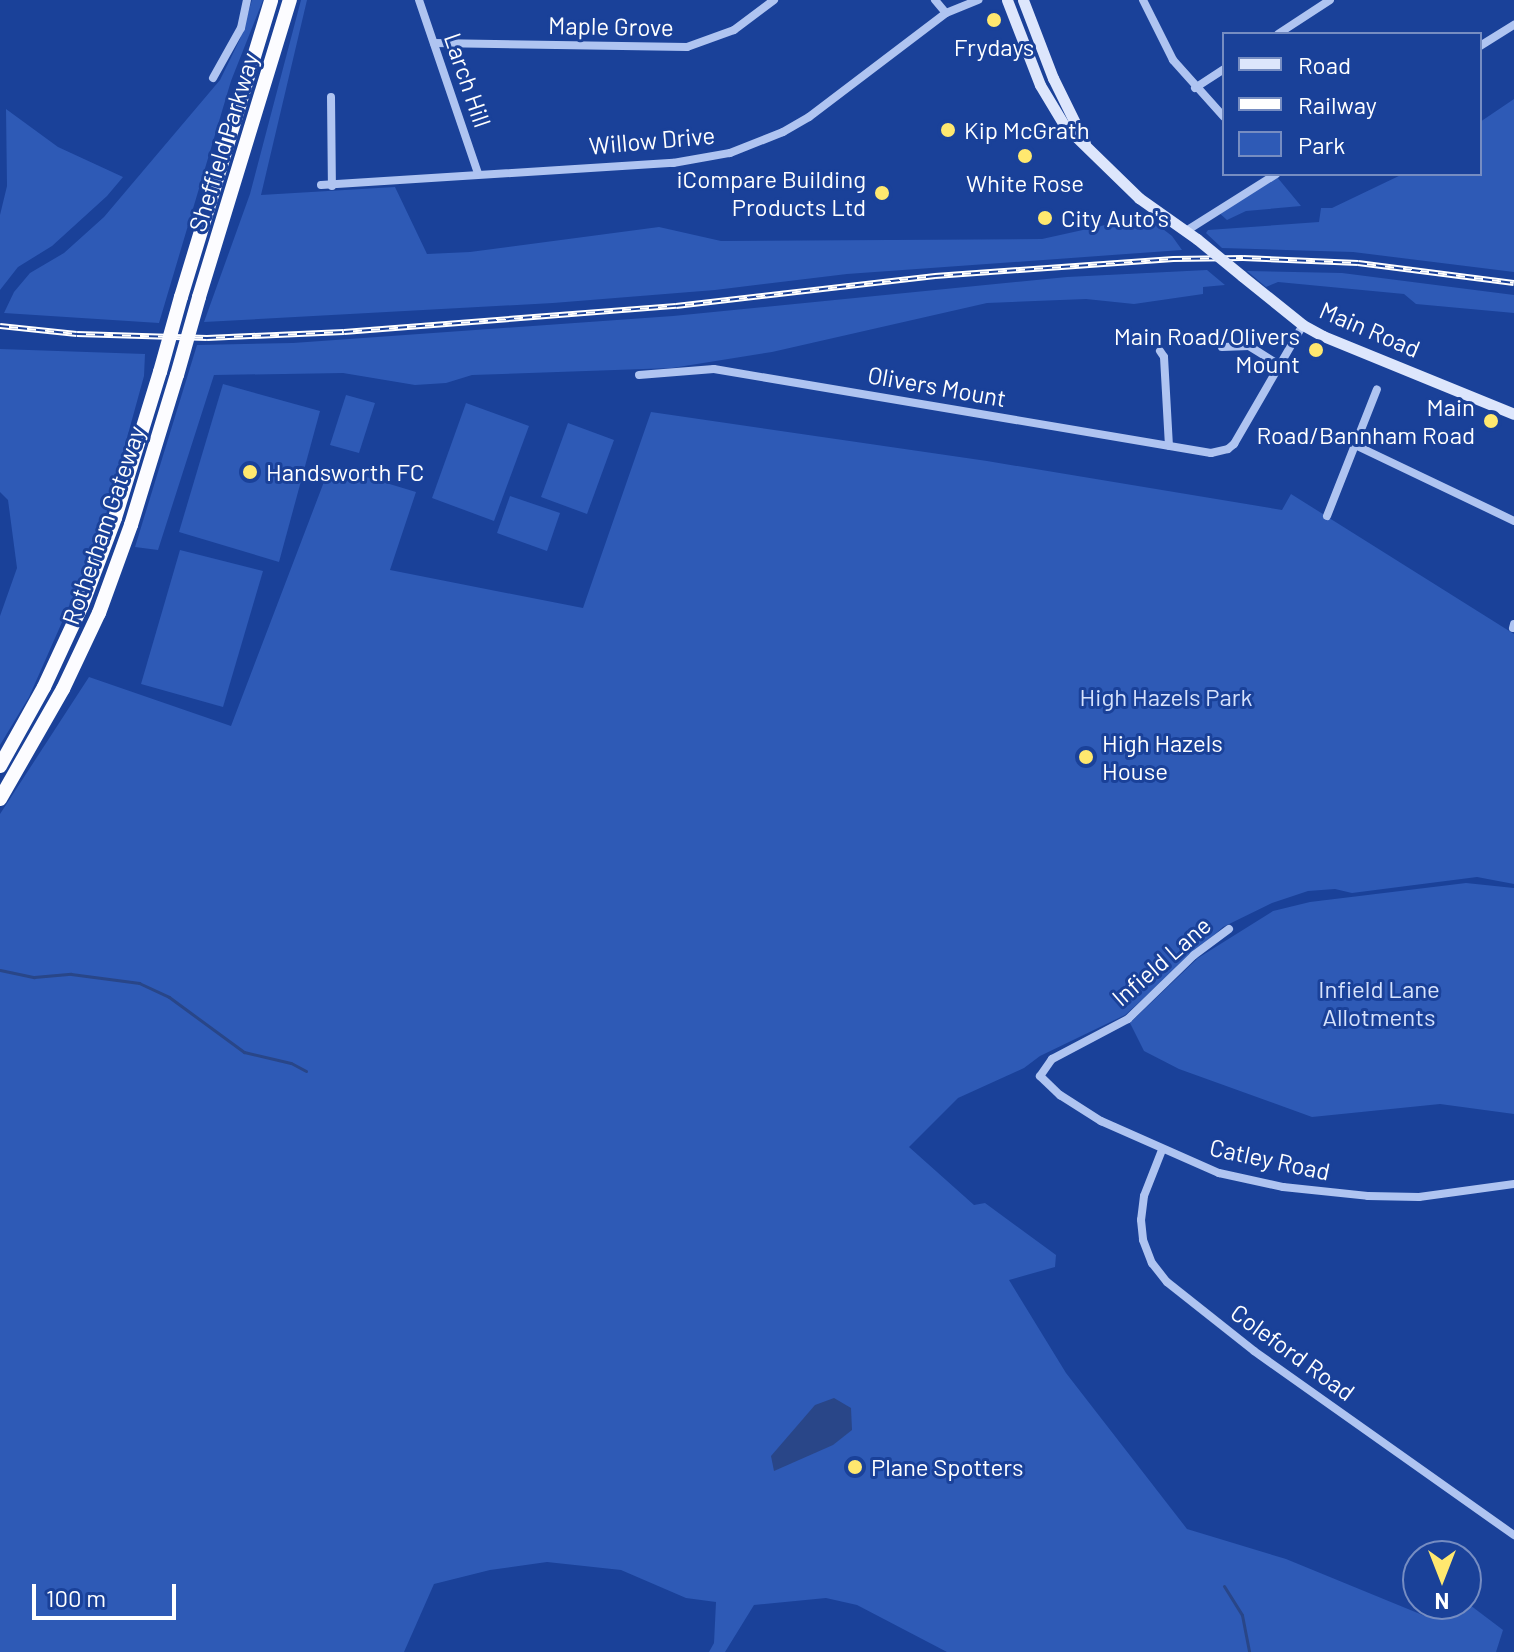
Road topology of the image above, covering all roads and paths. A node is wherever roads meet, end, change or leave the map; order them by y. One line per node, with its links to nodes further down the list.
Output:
1 (247, 0): 18 (street)
2 (271, 0): 28 (highway, Sheffield Parkway)
3 (290, 0): 29 (highway, Sheffield Parkway)
4 (419, 0): 15 (street, Larch Hill)
5 (774, 0): 15 (street, Maple Grove)
6 (935, 0): 12 (street)
7 (978, 0): 12 (street, Willow Drive)
8 (1007, 0): 22 (main road, Main Road)
9 (1023, 0): 22 (main road)
10 (1143, 0): 19 (street)
11 (1330, 0): 14 (street)
12 (946, 13): 23 (street, Willow Drive)
13 (1514, 25): 16 (street)
14 (1281, 32)
15 (434, 43): 23 (street, Larch Hill)
16 (1482, 45)
17 (1222, 70): 19 (street)
18 (213, 78)
19 (1195, 88): 21 (street)
20 (331, 97): 26 (street)
21 (1222, 115)
22 (1087, 148): 27 (main road, Main Road)
23 (478, 173): 26 (street, Willow Drive)
24 (1273, 176): 27 (street)
25 (321, 185): 26 (street, Willow Drive)
26 (332, 186)
27 (1186, 231): 30 (main road, Main Road, bridge)
28 (181, 297): 41 (highway, Rotherham Gateway, bridge)
29 (199, 297): 42 (highway, Rotherham Gateway, bridge)
30 (1303, 325): 33 (street); 36 (main road, Main Road)
31 (1222, 347): 33 (street)
32 (1160, 351): 38 (street)
33 (1278, 364): 38 (street, Olivers Mount)
34 (639, 375): 38 (street, Olivers Mount)
35 (1377, 389): 37 (street)
36 (1514, 414)
37 (1355, 445): 39 (street); 40 (street)
38 (1169, 446)
39 (1327, 516)
40 (1514, 521)
41 (0, 766)
42 (0, 799)
43 (1229, 929): 44 (street, Infield Lane)
44 (1040, 1076): 45 (street, Catley Road)
45 (1162, 1150): 46 (street, Catley Road); 47 (street, Coleford Road)
46 (1514, 1184)
47 (1514, 1535)

